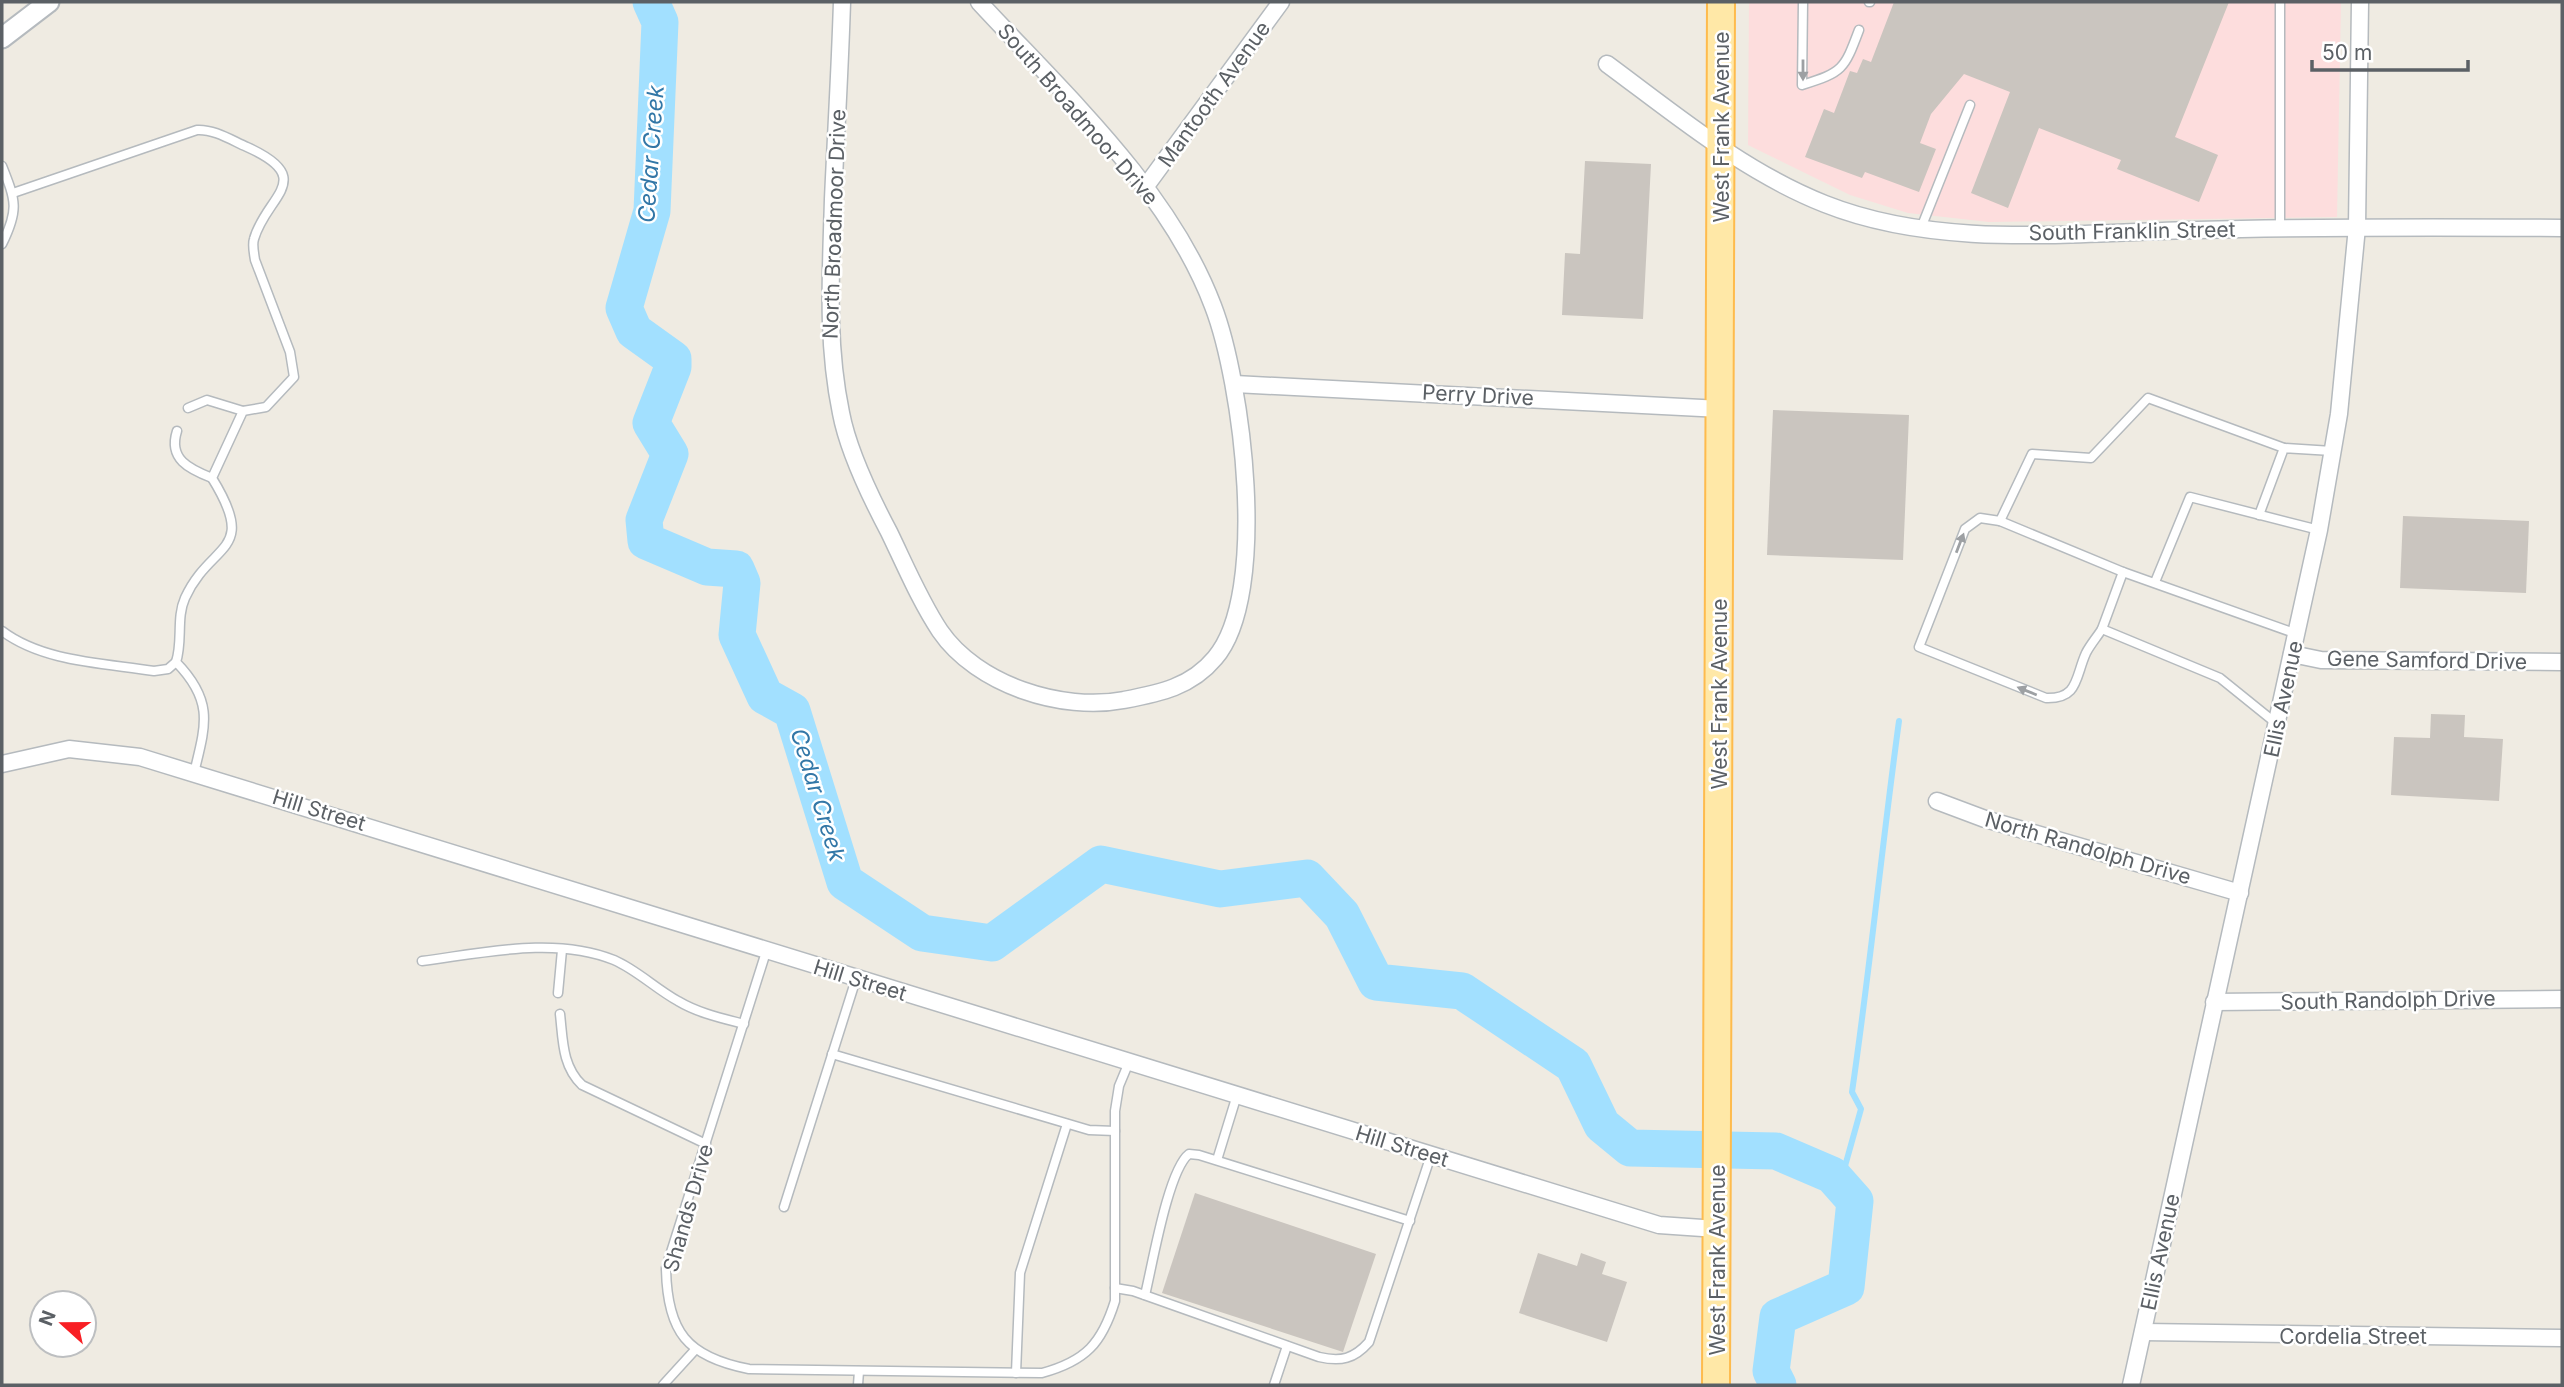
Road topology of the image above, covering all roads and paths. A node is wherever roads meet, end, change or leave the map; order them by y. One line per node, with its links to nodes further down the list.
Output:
1 (49, 2): 10 (street)
2 (842, 2): 22 (street, North Broadmoor Drive)
3 (979, 2): 15 (street, South Broadmoor Drive)
4 (1281, 2): 15 (street, Mantooth Avenue)
5 (1721, 2): 13 (main road, West Frank Avenue)
6 (1803, 2): 9 (lane, one-way to 9)
7 (2280, 2): 19 (lane)
8 (2360, 2): 17 (street, Ellis Avenue)
9 (1859, 30)
10 (2, 38)
11 (1607, 64): 13 (street, South Franklin Street)
12 (1970, 105): 18 (lane)
13 (1720, 148): 18 (street, South Franklin Street); 24 (main road, West Frank Avenue)
14 (2, 166): 16 (lane)
15 (1146, 186): 22 (street, South Broadmoor Drive)
16 (13, 194): 21 (lane); 25 (lane)
17 (2357, 227): 19 (street, South Franklin Street); 20 (street, South Franklin Street); 28 (street, Ellis Avenue)
18 (1922, 228): 19 (street, South Franklin Street)
19 (2280, 228)
20 (2562, 228)
21 (2, 244)
22 (1235, 384): 24 (street, Perry Drive)
23 (188, 408): 25 (lane)
24 (1721, 409): 65 (main road, West Frank Avenue)
25 (243, 411): 29 (lane)
26 (177, 431): 29 (lane)
27 (2284, 448): 28 (lane); 30 (lane); 31 (lane)
28 (2333, 451): 32 (street, Ellis Avenue)
29 (212, 478): 39 (lane)
30 (2259, 515): 32 (lane); 34 (lane)
31 (2000, 522): 33 (lane); 35 (lane, one-way to 31)
32 (2319, 530): 37 (street, Ellis Avenue)
33 (2123, 572): 34 (lane); 35 (lane)
34 (2155, 582): 37 (lane)
35 (2102, 629): 41 (lane)
36 (2, 631): 39 (lane)
37 (2297, 634): 38 (street, Ellis Avenue)
38 (2292, 654): 40 (street, Gene Samford Drive); 41 (street, Ellis Avenue)
39 (176, 662): 43 (lane)
40 (2562, 662)
41 (2277, 724): 45 (street, Ellis Avenue)
42 (2, 764): 43 (street, Hill Street)
43 (194, 773): 47 (street, Hill Street)
44 (1937, 801): 45 (street, North Randolph Drive)
45 (2240, 893): 52 (street, Ellis Avenue)
46 (562, 950): 48 (lane); 50 (lane); 54 (lane)
47 (766, 952): 49 (street, Hill Street); 54 (lane, Shands Drive)
48 (422, 961)
49 (856, 979): 55 (lane); 56 (street, Hill Street)
50 (558, 993)
51 (2562, 999): 52 (street, South Randolph Drive)
52 (2214, 1002): 68 (street, Ellis Avenue)
53 (560, 1014): 60 (lane)
54 (744, 1024): 60 (lane, Shands Drive)
55 (832, 1054): 58 (lane); 63 (lane)
56 (1129, 1062): 57 (street, Hill Street); 59 (lane)
57 (1237, 1095): 61 (street, Hill Street); 62 (lane)
58 (1067, 1124): 59 (lane); 73 (lane)
59 (1115, 1130): 66 (lane)
60 (706, 1144): 71 (lane, Shands Drive)
61 (1432, 1155): 64 (lane); 65 (street, Hill Street)
62 (1217, 1160): 64 (lane); 67 (lane)
63 (785, 1207)
64 (1410, 1221): 70 (lane)
65 (1717, 1229): 77 (main road, West Frank Avenue)
66 (1115, 1288): 67 (lane); 73 (lane)
67 (1145, 1295): 70 (lane)
68 (2143, 1332): 69 (street, Cordelia Street); 78 (street, Ellis Avenue)
69 (2562, 1338)
70 (1287, 1346): 76 (lane)
71 (694, 1351): 72 (lane); 74 (lane)
72 (859, 1371): 73 (lane); 75 (lane)
73 (1016, 1373)
74 (663, 1385)
75 (858, 1385)
76 (1274, 1385)
77 (1716, 1385)
78 (2131, 1385)

